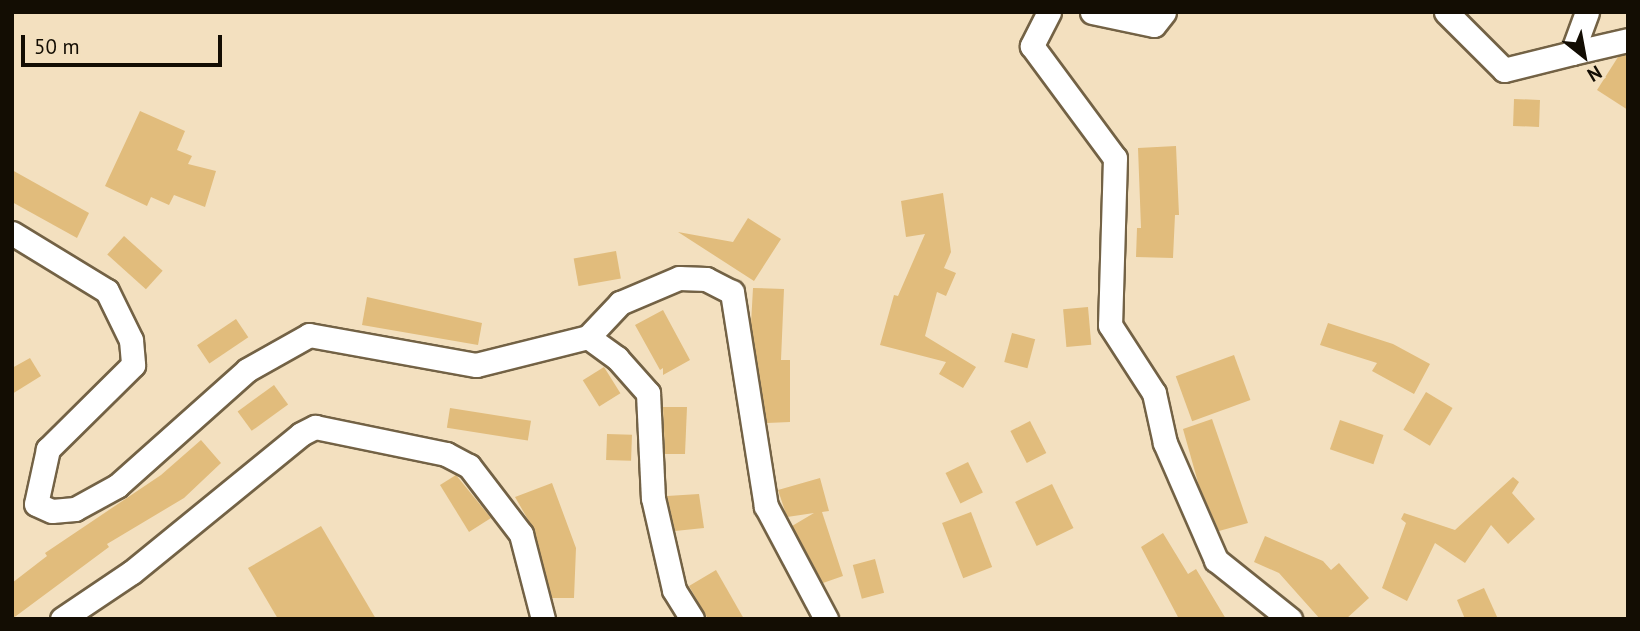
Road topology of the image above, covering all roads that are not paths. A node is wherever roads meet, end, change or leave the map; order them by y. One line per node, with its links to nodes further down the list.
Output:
1 (1049, 12): 14 (street)
2 (1092, 12): 3 (street)
3 (1164, 12)
4 (1446, 12): 7 (street)
5 (1587, 12): 7 (street)
6 (1628, 40): 7 (street)
7 (1572, 53)
8 (12, 233): 9 (street)
9 (588, 337): 12 (street); 13 (street)
10 (62, 619): 11 (street)
11 (543, 619)
12 (692, 619)
13 (826, 619)
14 (1290, 619)

